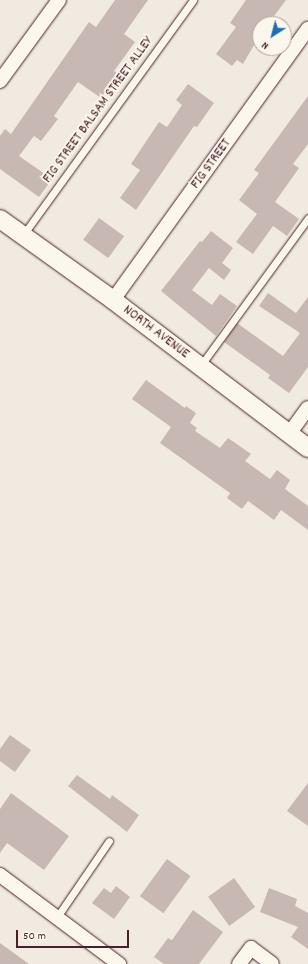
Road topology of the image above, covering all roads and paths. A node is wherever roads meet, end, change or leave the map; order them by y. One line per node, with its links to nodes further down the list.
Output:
1 (59, 0): 4 (street)
2 (193, 0): 7 (lane, FIG STREET BALSAM STREET ALLEY)
3 (308, 29): 8 (street, FIG STREET)
4 (0, 81)
5 (308, 218): 9 (lane)
6 (0, 219): 7 (street, NORTH AVENUE)
7 (23, 236): 8 (street, NORTH AVENUE)
8 (113, 300): 9 (street, NORTH AVENUE)
9 (201, 366): 11 (street, NORTH AVENUE)
10 (308, 408): 11 (street)
11 (289, 434): 12 (street, NORTH AVENUE)
12 (308, 448)
13 (109, 841): 15 (lane)
14 (0, 875): 15 (street)
15 (56, 917): 16 (street)
16 (119, 964)
17 (239, 964): 18 (street)
18 (272, 964)

